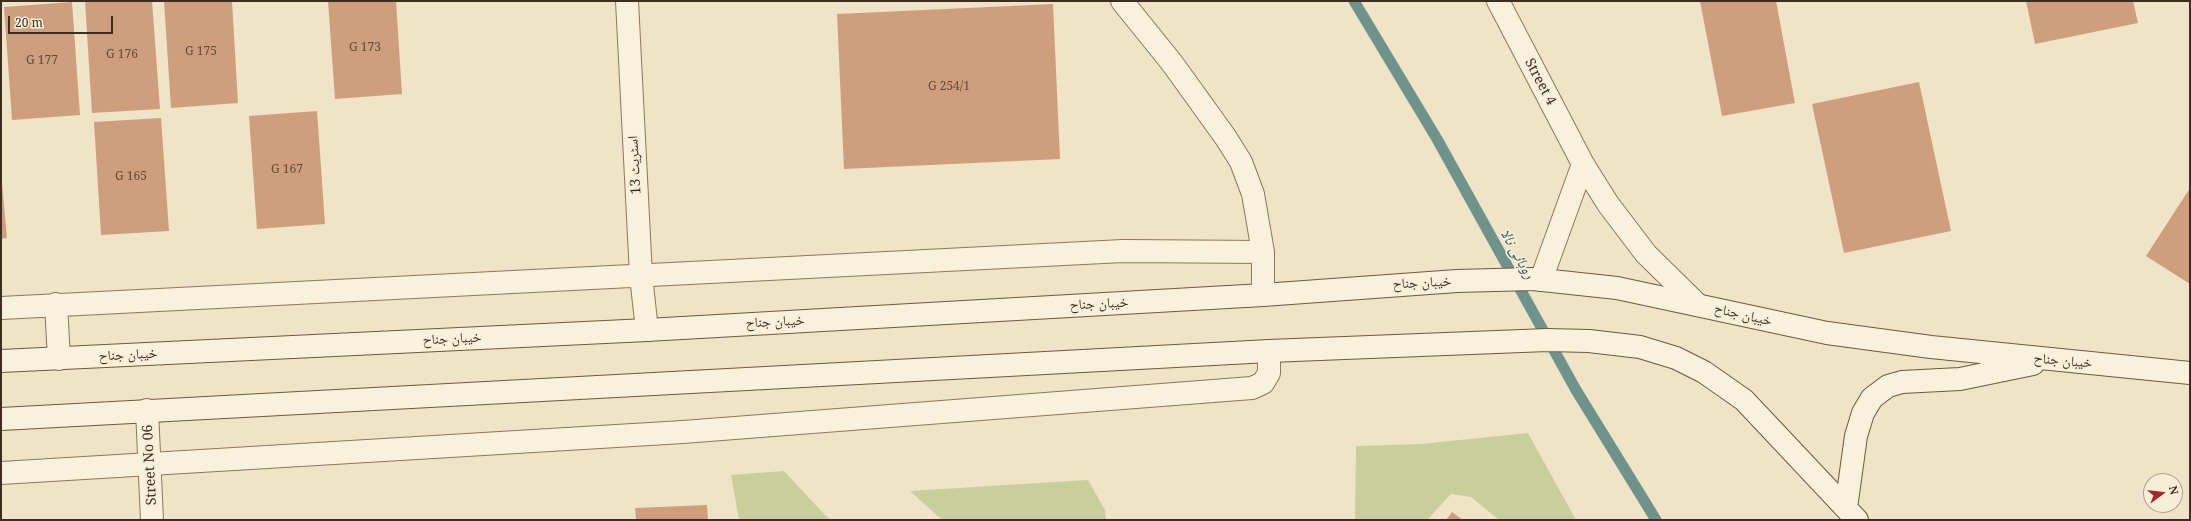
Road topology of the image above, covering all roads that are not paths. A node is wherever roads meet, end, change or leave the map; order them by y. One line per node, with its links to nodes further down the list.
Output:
1 (627, 1): 6 (main road, اسٹریٹ 13)
2 (1122, 1): 5 (main road)
3 (1498, 1): 4 (main road, Street 4)
4 (1583, 164): 7 (main road); 10 (main road, Street 4)
5 (1263, 252): 6 (main road); 8 (main road)
6 (641, 276): 9 (main road); 12 (main road, اسٹریٹ 13)
7 (1537, 279): 8 (main road, خیبان جناح); 10 (main road, خیبان جناح)
8 (1263, 295): 12 (main road, خیبان جناح)
9 (56, 304): 11 (main road); 14 (main road)
10 (1698, 305): 15 (main road, خیبان جناح)
11 (1, 308)
12 (647, 330): 14 (main road, خیبان جناح)
13 (1269, 350): 18 (main road); 20 (main road); 22 (main road)
14 (59, 359): 16 (main road, خیبان جناح)
15 (2053, 360): 17 (main road, خیبان جناح); 22 (main road)
16 (1, 361)
17 (2190, 373)
18 (148, 410): 19 (main road); 20 (main road, Street No 06)
19 (1, 419)
20 (149, 465): 21 (main road); 23 (main road, Street No 06)
21 (1, 473)
22 (1852, 514)
23 (152, 520)

